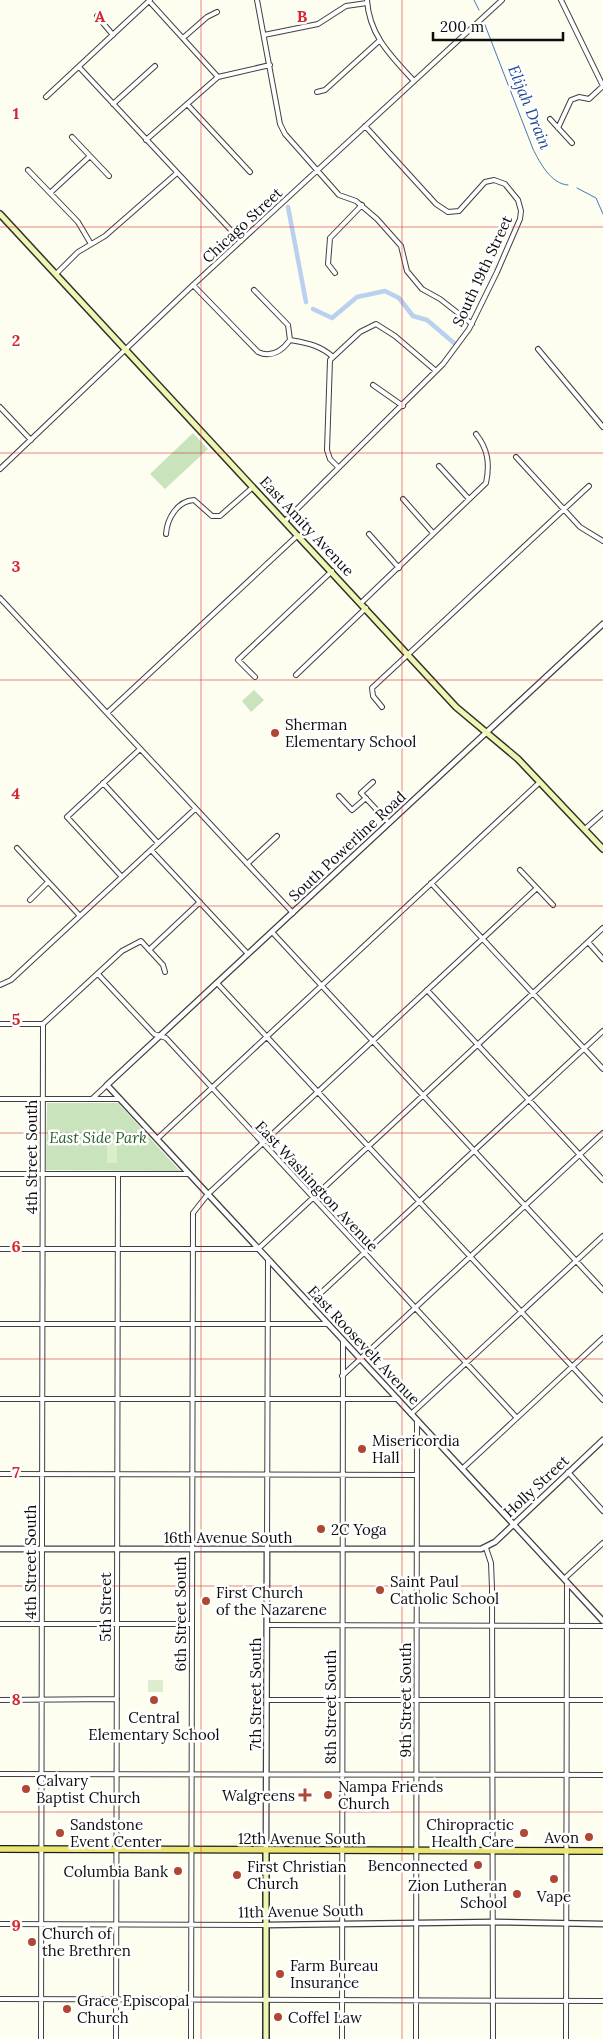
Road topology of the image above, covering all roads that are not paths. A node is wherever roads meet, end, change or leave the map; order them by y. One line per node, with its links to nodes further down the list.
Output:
1 (257, 0): 9 (street)
2 (502, 0): 16 (street, Chicago Street)
3 (561, 0): 17 (street)
4 (149, 1): 8 (street); 10 (street)
5 (367, 1): 9 (street); 11 (street)
6 (217, 12): 10 (street)
7 (96, 16): 8 (street)
8 (113, 35): 14 (street)
9 (264, 35): 12 (street)
10 (183, 38): 15 (street)
11 (379, 41): 16 (street); 18 (street)
12 (270, 65): 15 (street); 30 (street)
13 (155, 66): 20 (street)
14 (79, 67): 19 (street); 20 (street)
15 (218, 77): 21 (street)
16 (414, 81): 23 (street, Chicago Street)
17 (603, 86): 24 (street)
18 (317, 92)
19 (46, 97)
20 (113, 104): 26 (street)
21 (187, 104): 26 (street); 31 (street)
22 (550, 119): 24 (street)
23 (365, 126): 30 (street, Chicago Street); 43 (street, South 19th Street)
24 (558, 128): 27 (street)
25 (72, 137): 28 (street)
26 (146, 140): 32 (street)
27 (572, 143)
28 (90, 156): 33 (street); 34 (street)
29 (28, 170): 34 (street)
30 (317, 171): 35 (street); 37 (street, Chicago Street)
31 (250, 172)
32 (177, 173): 37 (street); 38 (street)
33 (109, 176)
34 (50, 193): 38 (street)
35 (362, 205): 39 (street); 43 (street)
36 (0, 214): 40 (main road, East Amity Avenue)
37 (241, 241): 41 (street, Chicago Street)
38 (91, 244): 40 (street)
39 (335, 273)
40 (56, 274): 45 (main road, East Amity Avenue)
41 (193, 285): 44 (street); 45 (street, Chicago Street)
42 (254, 290): 44 (street)
43 (472, 324): 48 (street, South 19th Street)
44 (290, 340): 47 (street)
45 (127, 350): 54 (street, Chicago Street); 59 (main road, East Amity Avenue)
46 (538, 350): 52 (street)
47 (333, 357): 48 (street); 57 (street)
48 (436, 371): 50 (street, South 19th Street)
49 (373, 385): 50 (street)
50 (403, 406): 57 (street, South 19th Street)
51 (0, 407): 54 (street)
52 (603, 427)
53 (476, 434): 62 (street)
54 (31, 440): 58 (street, Chicago Street)
55 (516, 457): 63 (street)
56 (439, 466): 62 (street)
57 (338, 467): 64 (street, South 19th Street)
58 (0, 469)
59 (253, 486): 64 (main road, East Amity Avenue); 66 (street)
60 (589, 486): 63 (street)
61 (403, 499): 65 (street)
62 (469, 499): 65 (street)
63 (564, 509): 69 (street); 76 (street)
64 (285, 521): 68 (main road, East Amity Avenue)
65 (433, 533): 70 (street)
66 (166, 534)
67 (369, 534): 70 (street)
68 (298, 535): 71 (main road, East Amity Avenue); 80 (street)
69 (603, 541)
70 (399, 568): 73 (street)
71 (332, 572): 73 (main road, East Amity Avenue); 78 (street)
72 (0, 598): 80 (street)
73 (361, 603): 74 (main road, East Amity Avenue)
74 (366, 608): 76 (main road, East Amity Avenue); 77 (street)
75 (603, 624): 81 (street, South Powerline Road)
76 (409, 655): 79 (street); 81 (main road, East Amity Avenue)
77 (296, 675)
78 (255, 678)
79 (382, 706)
80 (107, 713): 82 (street)
81 (486, 733): 84 (main road, East Amity Avenue); 90 (street, South Powerline Road)
82 (140, 749): 85 (street); 88 (street)
83 (373, 782): 87 (street)
84 (540, 782): 91 (main road, East Amity Avenue); 101 (street)
85 (103, 783): 93 (street); 99 (street)
86 (339, 796): 87 (street)
87 (366, 798): 90 (street)
88 (195, 809): 93 (street); 97 (street)
89 (603, 813): 91 (street)
90 (389, 823): 106 (street, South Powerline Road)
91 (585, 829): 95 (main road, East Amity Avenue)
92 (277, 836): 97 (street)
93 (158, 843): 96 (street)
94 (16, 848): 100 (street)
95 (603, 848)
96 (151, 850): 99 (street); 104 (street)
97 (247, 864): 106 (street)
98 (520, 870): 102 (street)
99 (122, 877): 107 (street)
100 (48, 882): 103 (street); 107 (street)
101 (431, 883): 110 (street); 119 (street)
102 (537, 888): 105 (street); 110 (street, 6th Street South)
103 (30, 900)
104 (200, 902): 112 (street); 113 (street)
105 (553, 905)
106 (293, 913): 109 (street, South Powerline Road)
107 (80, 916): 118 (street)
108 (603, 928): 111 (street)
109 (272, 932): 113 (street, South Powerline Road); 119 (street)
110 (482, 939): 120 (street, 6th Street South); 121 (street)
111 (588, 942): 114 (street); 121 (street)
112 (149, 950): 115 (street); 116 (street)
113 (248, 954): 117 (street, South Powerline Road)
114 (603, 959)
115 (165, 972)
116 (98, 974): 123 (street); 125 (street, East Washington Avenue)
117 (217, 983): 125 (street, South Powerline Road); 126 (street)
118 (0, 985)
119 (322, 986): 126 (street); 127 (street)
120 (427, 990): 127 (street, 6th Street South); 128 (street)
121 (533, 994): 128 (street); 129 (street)
122 (0, 1024): 123 (street)
123 (43, 1024): 136 (street, 4th Street South)
124 (603, 1031): 129 (street)
125 (160, 1036): 131 (street, South Powerline Road); 132 (street, East Washington Avenue)
126 (266, 1037): 132 (street); 133 (street)
127 (372, 1041): 133 (street, 6th Street South); 134 (street)
128 (478, 1045): 134 (street); 139 (street)
129 (584, 1049): 130 (street); 139 (street)
130 (603, 1069)
131 (107, 1085): 137 (street); 138 (street, East Roosevelt Avenue)
132 (211, 1088): 141 (street); 142 (street, East Washington Avenue)
133 (318, 1092): 142 (street, 6th Street South); 143 (street)
134 (423, 1096): 143 (street); 144 (street)
135 (0, 1099): 136 (street)
136 (43, 1099): 137 (street); 147 (street, 4th Street South)
137 (92, 1099): 138 (street)
138 (120, 1099): 141 (street, East Roosevelt Avenue)
139 (529, 1100): 144 (street); 145 (street)
140 (603, 1133): 145 (street)
141 (157, 1139): 149 (street, East Roosevelt Avenue)
142 (262, 1143): 151 (street, 6th Street South); 152 (street, East Washington Avenue)
143 (368, 1147): 152 (street); 153 (street)
144 (474, 1151): 153 (street); 154 (street)
145 (580, 1155): 150 (street); 154 (street)
146 (0, 1174): 147 (street)
147 (43, 1174): 148 (street); 157 (street, 4th Street South)
148 (118, 1174): 149 (street); 158 (street, 5th Street)
149 (189, 1174): 151 (street, East Roosevelt Avenue)
150 (603, 1180)
151 (208, 1194): 159 (street, East Roosevelt Avenue); 160 (street, 6th Street South)
152 (313, 1198): 159 (street); 161 (street, East Washington Avenue)
153 (419, 1202): 161 (street); 162 (street)
154 (525, 1206): 162 (street); 164 (street)
155 (603, 1236): 164 (street)
156 (0, 1249): 157 (street)
157 (42, 1249): 158 (street); 170 (street, 4th Street South)
158 (118, 1249): 160 (street); 171 (street, 5th Street)
159 (258, 1249): 160 (street); 163 (street, East Roosevelt Avenue)
160 (192, 1250): 172 (street, 6th Street South)
161 (364, 1253): 166 (street); 167 (street, East Washington Avenue)
162 (470, 1257): 167 (street); 168 (street)
163 (268, 1259): 166 (street, East Roosevelt Avenue); 173 (street, 7th Street South)
164 (576, 1261): 165 (street); 168 (street)
165 (603, 1290)
166 (309, 1304): 174 (street, East Roosevelt Avenue)
167 (415, 1308): 177 (street); 178 (street, East Washington Avenue)
168 (521, 1312): 178 (street); 179 (street)
169 (0, 1324): 170 (street)
170 (42, 1324): 171 (street); 182 (street, 4th Street South)
171 (117, 1324): 172 (street); 183 (street, 5th Street)
172 (192, 1324): 173 (street); 184 (street, 6th Street South)
173 (268, 1324): 174 (street); 185 (street, 7th Street South)
174 (328, 1324): 176 (street, East Roosevelt Avenue)
175 (603, 1338): 179 (street)
176 (343, 1340): 177 (street, East Roosevelt Avenue); 180 (street, 8th Street South)
177 (361, 1359): 180 (street); 187 (street, East Roosevelt Avenue)
178 (466, 1363): 189 (street); 190 (street, East Washington Avenue)
179 (572, 1367): 188 (street); 190 (street)
180 (342, 1376): 186 (street, 8th Street South)
181 (0, 1399): 182 (street)
182 (42, 1399): 183 (street); 196 (street, 4th Street South)
183 (117, 1399): 184 (street); 197 (street, 5th Street)
184 (192, 1399): 185 (street); 198 (street, 6th Street South)
185 (267, 1399): 186 (street); 199 (street, 7th Street South)
186 (342, 1400): 187 (street); 200 (street, 8th Street South)
187 (398, 1400): 189 (street, East Roosevelt Avenue)
188 (603, 1400)
189 (411, 1414): 191 (street, East Roosevelt Avenue)
190 (517, 1418): 193 (street)
191 (417, 1420): 193 (street, East Roosevelt Avenue); 201 (street, 9th Street South)
192 (603, 1440): 194 (street, Holly Street)
193 (462, 1469): 203 (street, East Roosevelt Avenue)
194 (568, 1472): 202 (street); 203 (street, Holly Street)
195 (0, 1474): 196 (street)
196 (42, 1474): 197 (street); 207 (street, 4th Street South)
197 (117, 1474): 198 (street); 208 (street, 5th Street)
198 (192, 1474): 199 (street); 209 (street, 6th Street South)
199 (267, 1475): 200 (street); 210 (street, 7th Street South)
200 (342, 1475): 201 (street); 211 (street, 8th Street South)
201 (417, 1475): 212 (street, 9th Street South)
202 (603, 1511)
203 (513, 1525): 205 (street, Holly Street); 213 (street, East Roosevelt Avenue)
204 (603, 1543): 213 (street)
205 (486, 1548): 212 (street, 16th Avenue South); 222 (street)
206 (0, 1549): 207 (street, 16th Avenue South)
207 (42, 1549): 208 (street, 16th Avenue South); 217 (street, 4th Street South)
208 (117, 1549): 209 (street, 16th Avenue South); 218 (street, 5th Street)
209 (192, 1549): 210 (street, 16th Avenue South); 216 (street, 6th Street South)
210 (267, 1550): 211 (street, 16th Avenue South); 219 (street, 7th Street South)
211 (342, 1550): 212 (street, 16th Avenue South); 220 (street, 8th Street South)
212 (417, 1550): 221 (street, 9th Street South)
213 (566, 1580): 214 (street, East Roosevelt Avenue); 223 (street)
214 (603, 1621)
215 (0, 1624): 217 (street)
216 (192, 1624): 218 (street); 237 (street, 6th Street South)
217 (42, 1625): 218 (street); 225 (street, 4th Street South)
218 (117, 1625): 226 (street, 5th Street)
219 (268, 1625): 220 (street); 228 (street, 7th Street South)
220 (342, 1625): 221 (street); 229 (street, 8th Street South)
221 (417, 1625): 222 (street); 230 (street, 9th Street South)
222 (492, 1626): 223 (street); 231 (street)
223 (566, 1626): 224 (street); 232 (street)
224 (603, 1626)
225 (42, 1699): 226 (street); 227 (street); 235 (street, 4th Street South)
226 (116, 1699): 236 (street, 5th Street)
227 (0, 1700)
228 (268, 1700): 229 (street); 238 (street, 7th Street South)
229 (342, 1700): 230 (street); 239 (street, 8th Street South)
230 (416, 1700): 231 (street); 240 (street, 9th Street South)
231 (492, 1700): 232 (street); 243 (street)
232 (566, 1700): 233 (street); 241 (street)
233 (603, 1700)
234 (0, 1774): 235 (street)
235 (41, 1774): 236 (street); 246 (street, 4th Street South)
236 (116, 1775): 237 (street); 245 (street, 5th Street)
237 (192, 1775): 238 (street); 247 (street, 6th Street South)
238 (268, 1775): 239 (street); 248 (street, 7th Street South)
239 (341, 1775): 240 (street); 249 (street, 8th Street South)
240 (416, 1775): 243 (street); 250 (street, 9th Street South)
241 (566, 1775): 242 (street); 243 (street); 253 (street)
242 (603, 1775)
243 (492, 1776): 251 (street)
244 (0, 1849): 246 (main road, 12th Avenue South)
245 (116, 1849): 246 (main road, 12th Avenue South); 247 (main road, 12th Avenue South); 260 (street, 5th Street)
246 (41, 1850): 259 (street, 4th Street South)
247 (191, 1850): 248 (main road, 12th Avenue South); 261 (street, 6th Street South)
248 (266, 1850): 249 (main road, 12th Avenue South); 263 (main road, 7th Street South)
249 (341, 1850): 250 (main road, 12th Avenue South); 256 (street, 8th Street South)
250 (416, 1850): 251 (main road, 12th Avenue South); 254 (street, 9th Street South)
251 (491, 1850): 253 (main road, 12th Avenue South); 255 (street)
252 (603, 1850): 253 (main road, 12th Avenue South)
253 (566, 1851): 257 (street)
254 (415, 1922): 255 (street, 11th Avenue South); 256 (street, 11th Avenue South); 272 (street, 9th Street South)
255 (494, 1922): 257 (street, 11th Avenue South); 268 (street)
256 (342, 1923): 263 (street, 11th Avenue South); 271 (street, 8th Street South)
257 (566, 1923): 262 (street, 11th Avenue South); 269 (street)
258 (0, 1924): 259 (street, 11th Avenue South)
259 (41, 1924): 260 (street, 11th Avenue South); 265 (street, 4th Street South)
260 (116, 1924): 261 (street, 11th Avenue South); 266 (street, 5th Street)
261 (191, 1924): 263 (street, 11th Avenue South); 267 (street, 6th Street South)
262 (603, 1924)
263 (266, 1925): 270 (main road, 7th Street South)
264 (0, 1999): 265 (street)
265 (41, 2000): 266 (street); 274 (street, 4th Street South)
266 (116, 2000): 267 (street); 275 (street, 5th Street)
267 (191, 2000): 270 (street); 276 (street, 6th Street South)
268 (494, 2000): 269 (street); 272 (street); 280 (street)
269 (566, 2000): 273 (street); 281 (street)
270 (266, 2001): 271 (street); 277 (main road, 7th Street South)
271 (342, 2001): 272 (street); 278 (street, 8th Street South)
272 (416, 2001): 279 (street, 9th Street South)
273 (603, 2001)
274 (41, 2039)
275 (116, 2039)
276 (191, 2039)
277 (266, 2039)
278 (342, 2039)
279 (416, 2039)
280 (493, 2039)
281 (566, 2039)

